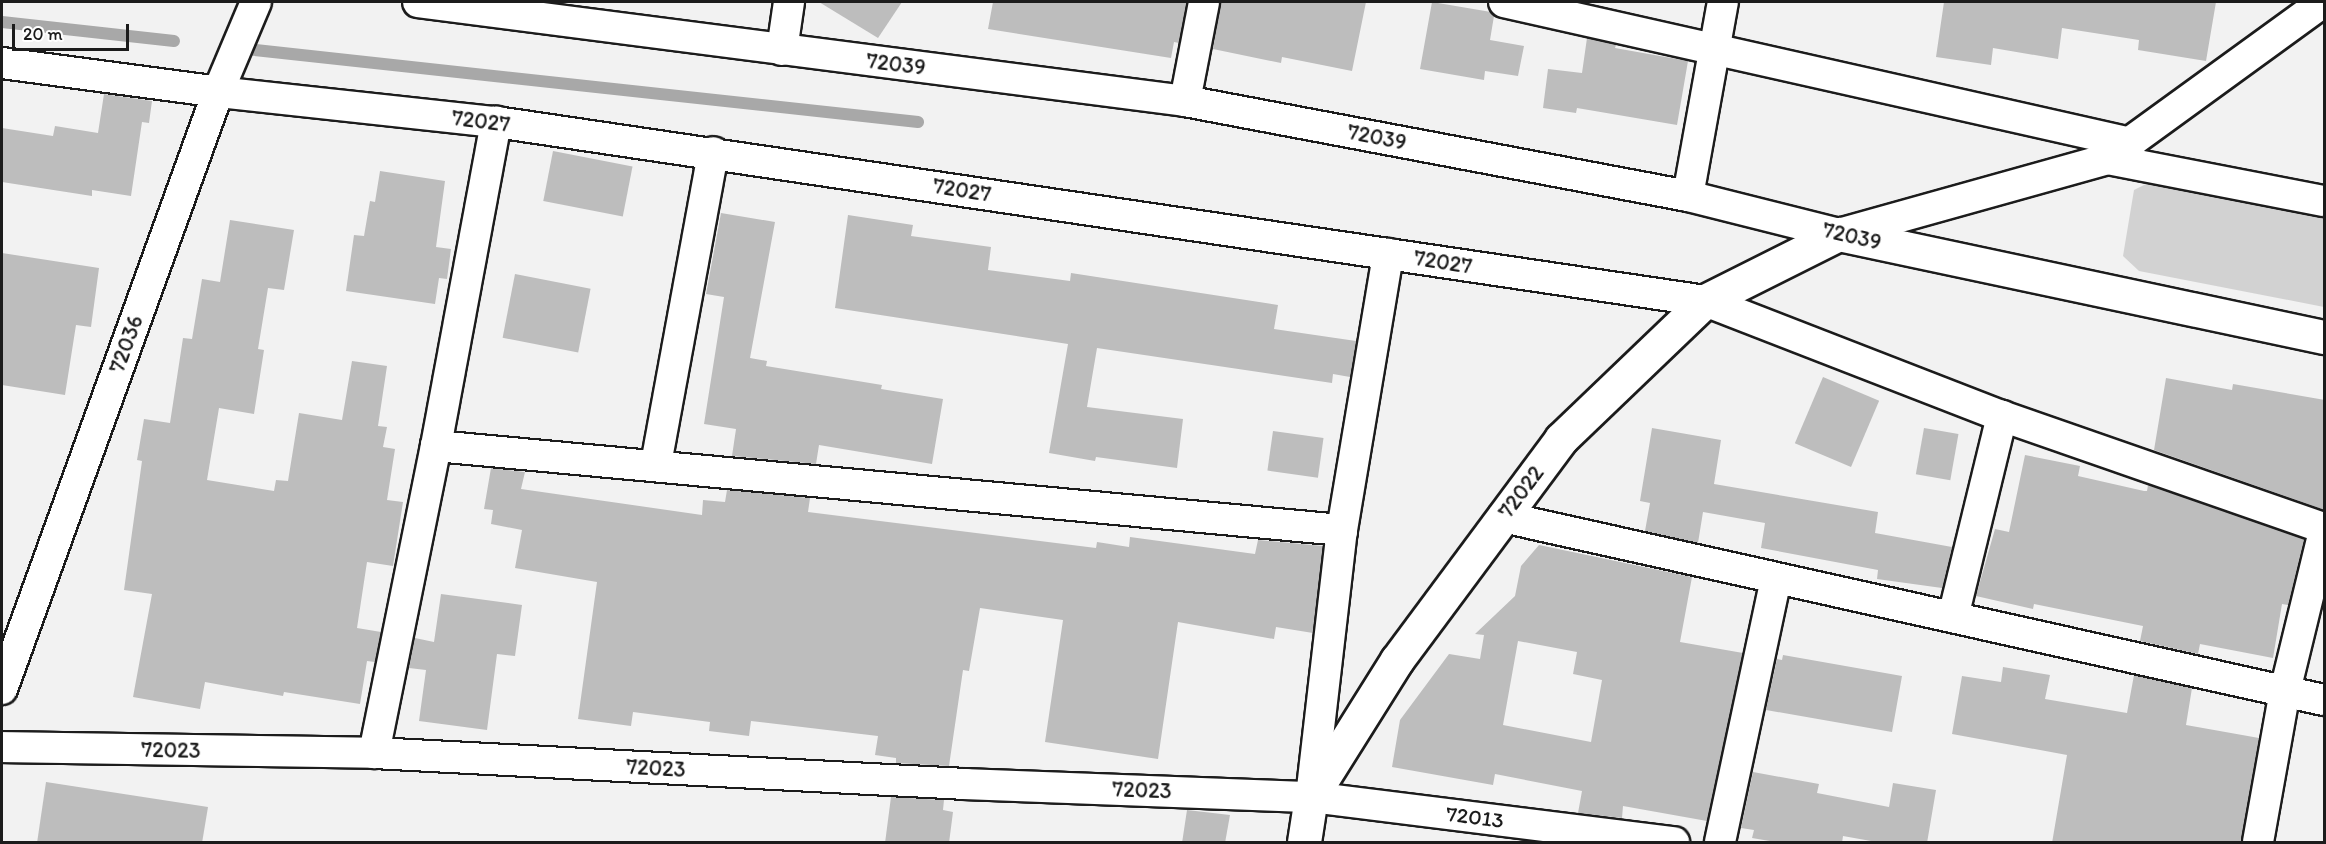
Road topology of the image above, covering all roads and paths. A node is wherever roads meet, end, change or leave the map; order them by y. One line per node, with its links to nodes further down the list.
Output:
1 (256, 2): 11 (street, 72036)
2 (418, 2): 9 (street, 72039)
3 (789, 2): 9 (street)
4 (1204, 2): 12 (street)
5 (1504, 2): 8 (street)
6 (1723, 2): 8 (street)
7 (2323, 2): 14 (street)
8 (1714, 49): 14 (street); 16 (street)
9 (782, 50): 12 (street, 72039)
10 (2, 63): 11 (street, 72027)
11 (218, 92): 13 (street, 72027); 30 (street, 72036)
12 (1185, 101): 16 (street, 72039)
13 (496, 122): 15 (street, 72027); 23 (street)
14 (2119, 151): 17 (street); 18 (street)
15 (713, 152): 19 (street, 72027); 24 (street)
16 (1688, 196): 18 (street, 72039)
17 (2325, 201)
18 (1839, 234): 20 (main road, 72022); 21 (main road, 72039)
19 (1388, 254): 20 (street, 72027); 26 (street)
20 (1705, 301): 22 (street, 72027); 25 (main road, 72022)
21 (2325, 337)
22 (2002, 416): 27 (street, 72027); 29 (street)
23 (436, 446): 24 (street); 34 (street)
24 (656, 464): 26 (street)
25 (1503, 517): 28 (street); 35 (main road, 72022)
26 (1342, 530): 35 (street)
27 (2325, 530): 31 (street)
28 (1776, 579): 29 (street); 38 (street)
29 (1953, 617): 31 (street)
30 (2, 689)
31 (2285, 691): 32 (street); 39 (street)
32 (2325, 700)
33 (2, 747): 34 (street, 72023)
34 (374, 753): 35 (street, 72023)
35 (1311, 797): 36 (main road, 72022); 37 (street, 72013)
36 (1304, 843)
37 (1674, 843)
38 (1720, 843)
39 (2258, 843)

